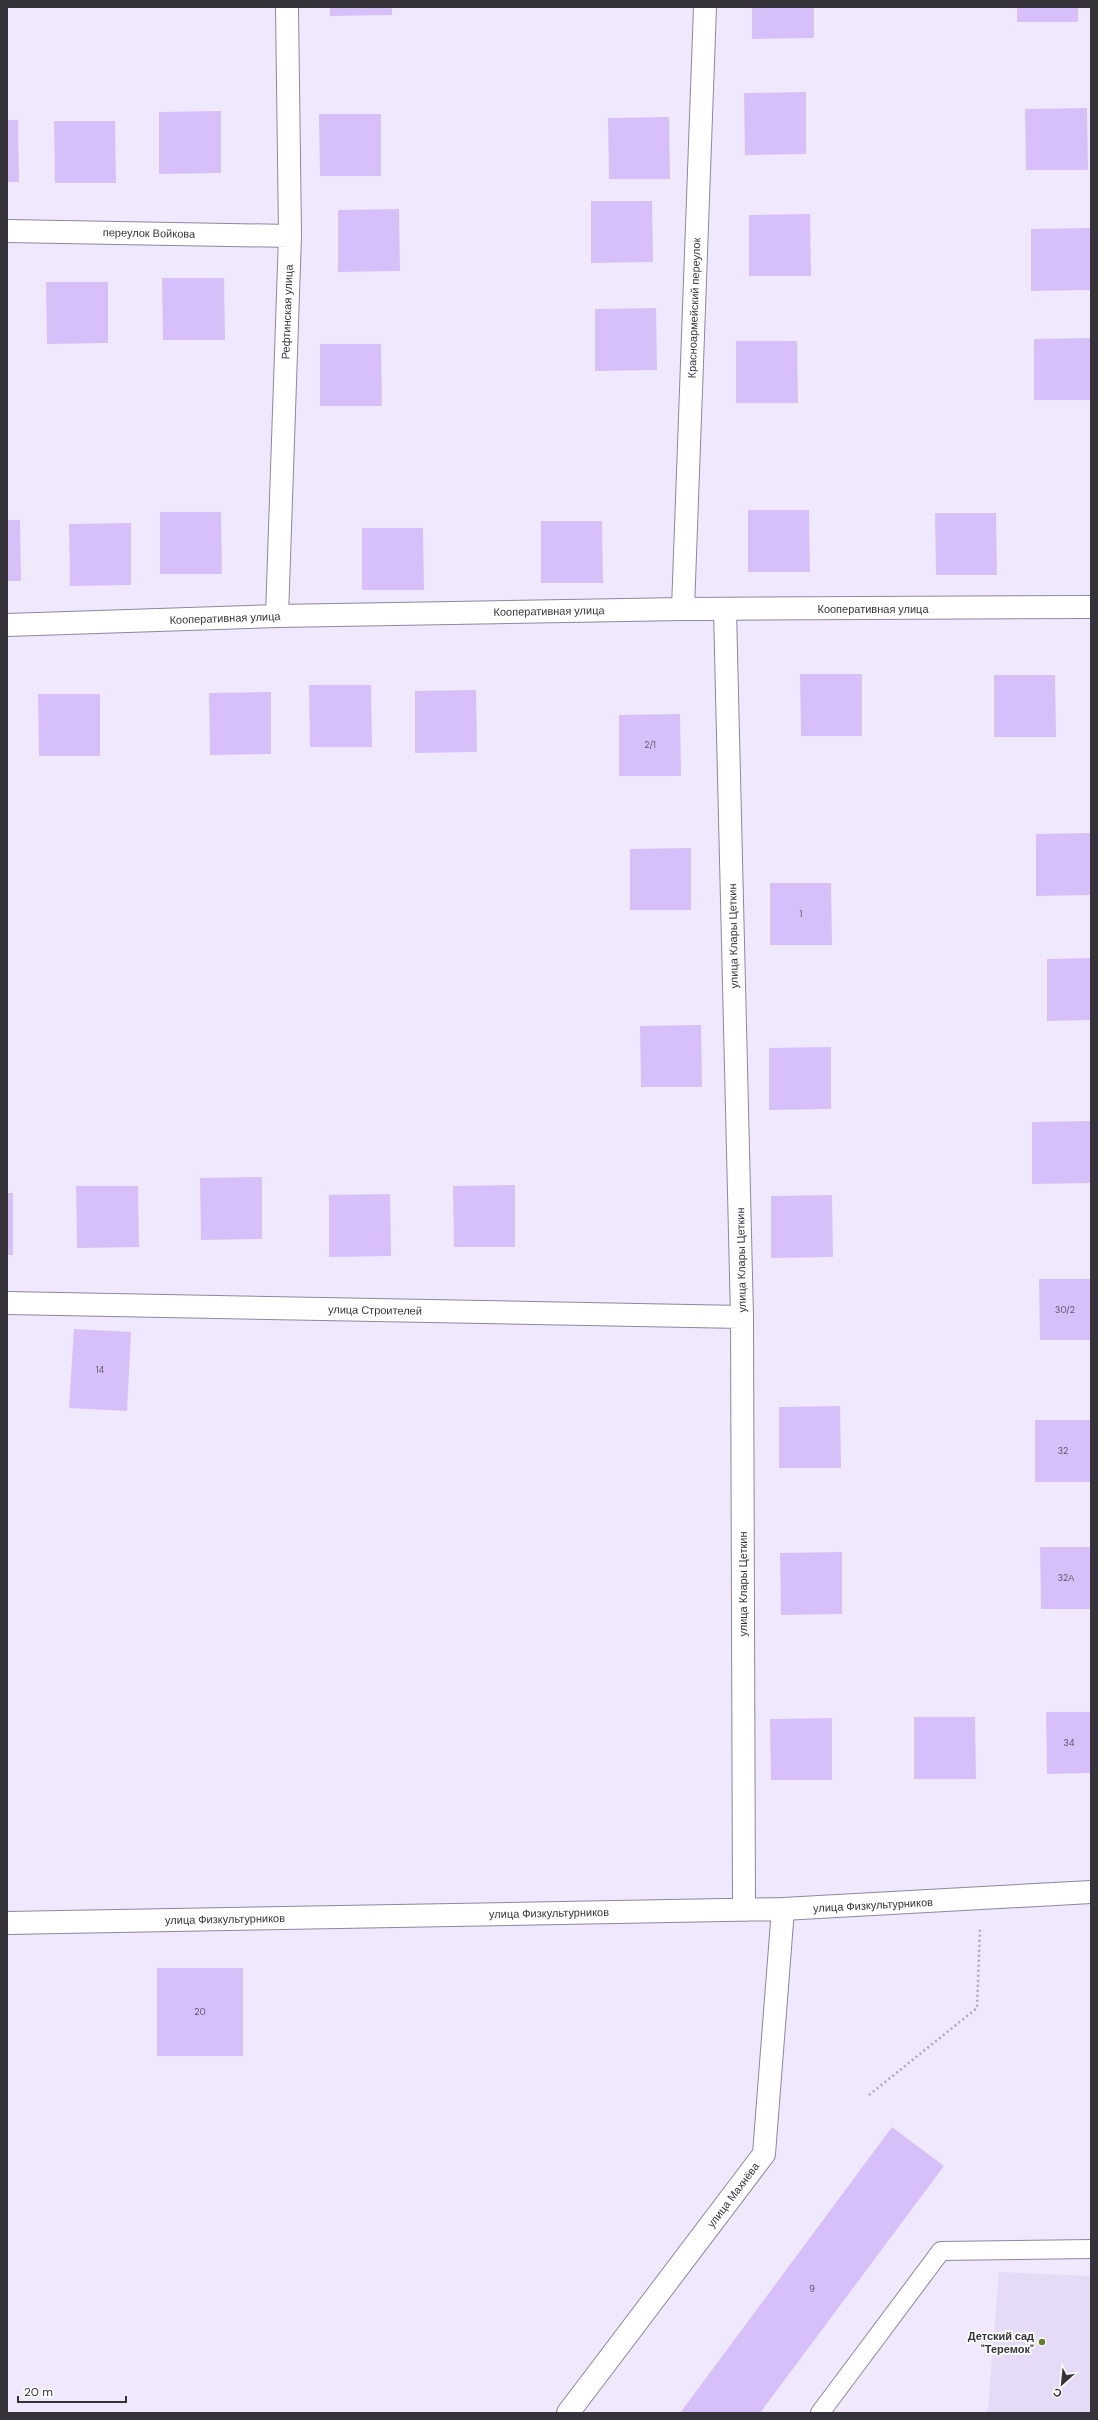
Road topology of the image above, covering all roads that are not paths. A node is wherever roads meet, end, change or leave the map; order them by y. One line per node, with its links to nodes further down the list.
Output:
1 (287, 7): 4 (street, Рефтинская улица)
2 (705, 7): 6 (street, Красноармейский переулок)
3 (7, 231): 4 (street, переулок Войкова)
4 (290, 236): 8 (street, Рефтинская улица)
5 (1091, 607): 7 (street, Кооперативная улица)
6 (683, 609): 7 (street, Кооперативная улица); 8 (street, Кооперативная улица)
7 (725, 610): 11 (street, улица Клары Цеткин)
8 (276, 616): 9 (street, Кооперативная улица)
9 (7, 625)
10 (7, 1303): 11 (street, улица Строителей)
11 (742, 1317): 13 (street, улица Клары Цеткин)
12 (1091, 1892): 14 (street, улица Физкультурников)
13 (744, 1910): 14 (street, улица Физкультурников); 15 (street, улица Физкультурников)
14 (783, 1910): 17 (street, улица Махнёва)
15 (7, 1923)
16 (1091, 2249): 18 (lane)
17 (568, 2413)
18 (820, 2413)

